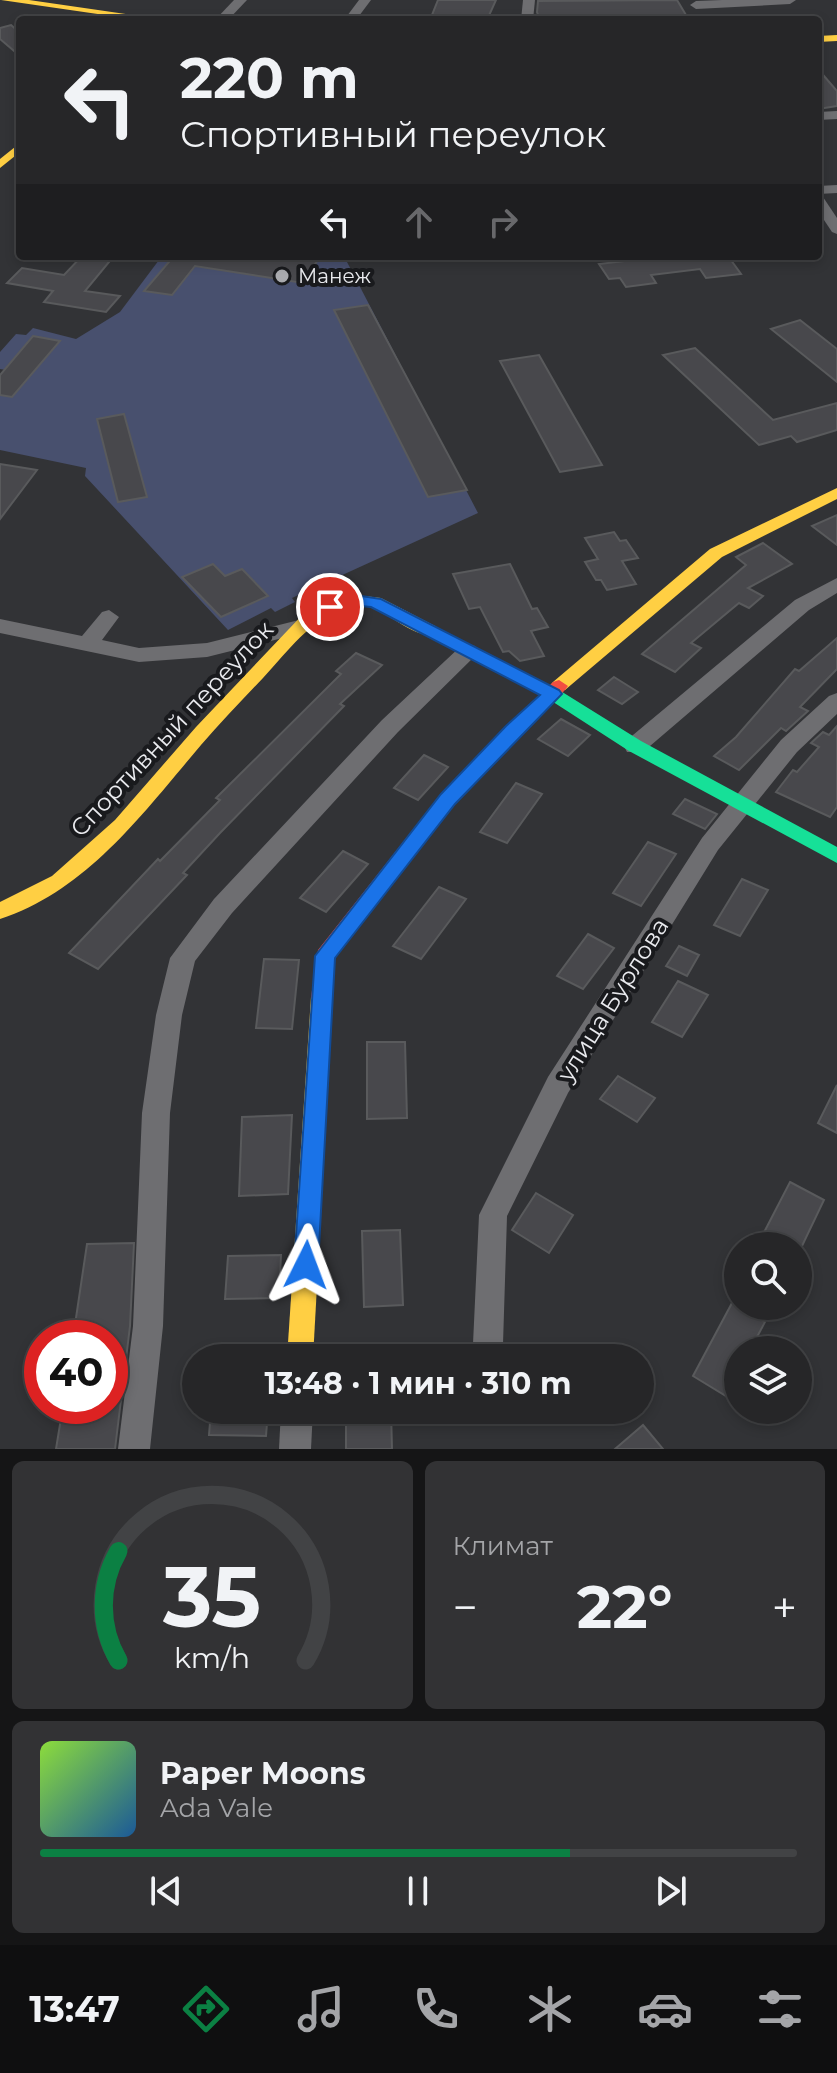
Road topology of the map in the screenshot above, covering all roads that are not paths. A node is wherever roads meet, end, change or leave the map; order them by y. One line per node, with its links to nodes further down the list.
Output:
1 (6, 0): 7 (street)
2 (241, 0): 8 (street)
3 (790, 0): 4 (street)
4 (694, 3)
5 (0, 5): 6 (street)
6 (85, 16)
7 (162, 16)
8 (225, 16)
9 (16, 150): 10 (street)
10 (0, 165)
11 (822, 206): 12 (street)
12 (837, 229)
13 (837, 493): 20 (street)
14 (837, 584): 22 (street)
15 (109, 617): 18 (street)
16 (0, 626): 18 (street)
17 (299, 627): 18 (street); 19 (street, Спортивный переулок); 25 (street, Спортивный переулок)
18 (86, 646)
19 (468, 651): 20 (street, Спортивный переулок); 29 (street)
20 (553, 694): 22 (street, Спортивный переулок); 26 (street)
21 (837, 701): 23 (street, улица Бурлова)
22 (635, 746): 23 (street, Спортивный переулок)
23 (742, 803): 24 (street, Спортивный переулок); 27 (street, улица Бурлова)
24 (837, 856)
25 (0, 911)
26 (301, 1344)
27 (488, 1344)
28 (296, 1424): 30 (street)
29 (134, 1449)
30 (295, 1449)

